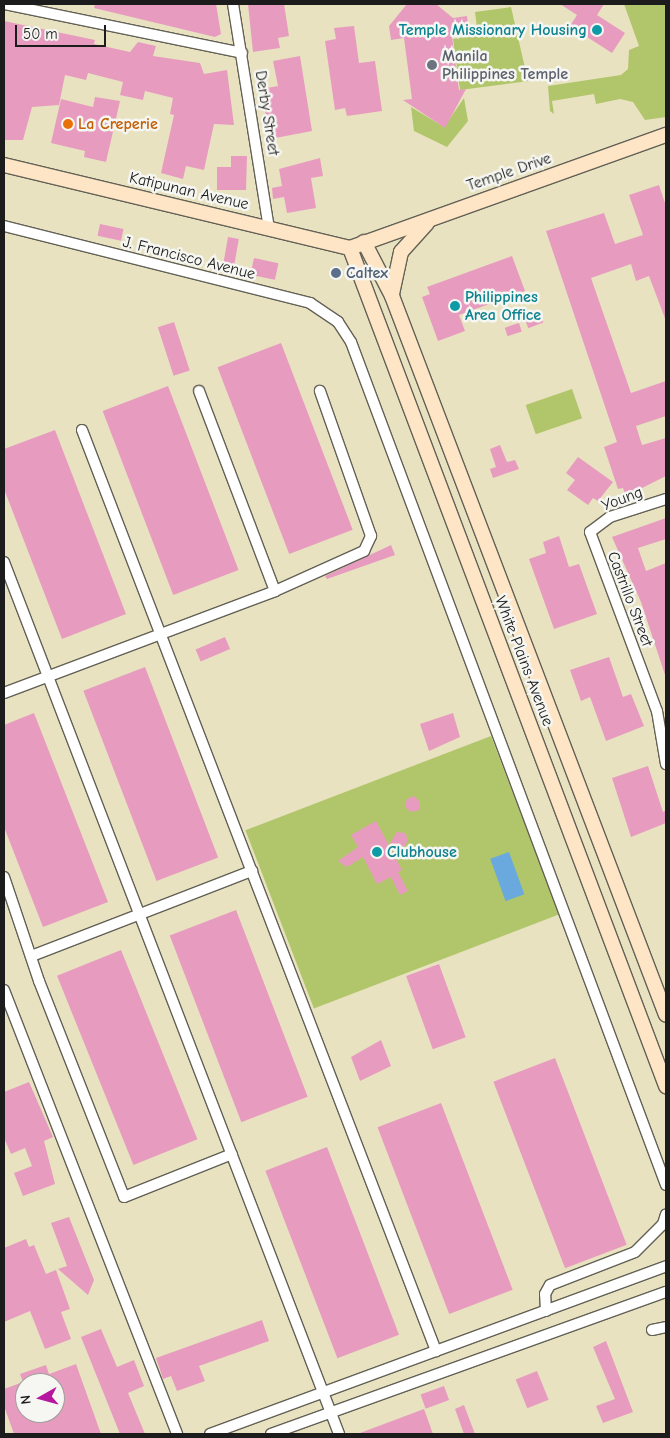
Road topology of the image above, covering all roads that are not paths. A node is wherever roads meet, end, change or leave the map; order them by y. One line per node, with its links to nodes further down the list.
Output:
1 (4, 4): 3 (street)
2 (233, 4): 3 (street, Derby Street)
3 (242, 53): 8 (street, Derby Street)
4 (666, 135): 6 (street, Temple Drive)
5 (4, 164): 8 (street, Katipunan Avenue)
6 (438, 215): 9 (street, Temple Drive); 11 (street)
7 (4, 226): 33 (street, J. Francisco Avenue)
8 (269, 228): 10 (street, Katipunan Avenue)
9 (364, 242): 10 (street); 11 (street, White Plains Avenue)
10 (350, 248): 21 (street, White Plains Avenue)
11 (392, 296): 20 (street, White Plains Avenue)
12 (199, 391): 18 (street)
13 (320, 391): 18 (street)
14 (82, 430): 19 (street)
15 (666, 498): 16 (street, Young)
16 (590, 532): 24 (street, Castrillo Street)
17 (4, 562): 22 (street)
18 (276, 591): 19 (street)
19 (162, 633): 22 (street); 25 (street)
20 (528, 662): 21 (street); 30 (street, White Plains Avenue)
21 (509, 670): 31 (street, White Plains Avenue)
22 (48, 676): 23 (street); 27 (street)
23 (4, 693)
24 (666, 764)
25 (252, 871): 27 (street); 40 (street)
26 (4, 877): 28 (street)
27 (137, 916): 28 (street); 32 (street)
28 (34, 955): 32 (street)
29 (4, 990): 43 (street)
30 (666, 1015)
31 (666, 1086)
32 (232, 1154): 41 (street)
33 (666, 1185)
34 (666, 1214): 37 (street)
35 (666, 1266): 37 (street)
36 (666, 1292): 42 (street)
37 (546, 1311): 40 (street)
38 (666, 1327): 39 (street)
39 (652, 1330)
40 (436, 1351): 41 (street)
41 (324, 1392): 42 (street); 44 (street)
42 (331, 1413): 45 (street); 46 (street)
43 (177, 1434)
44 (210, 1434)
45 (270, 1434)
46 (339, 1434)

